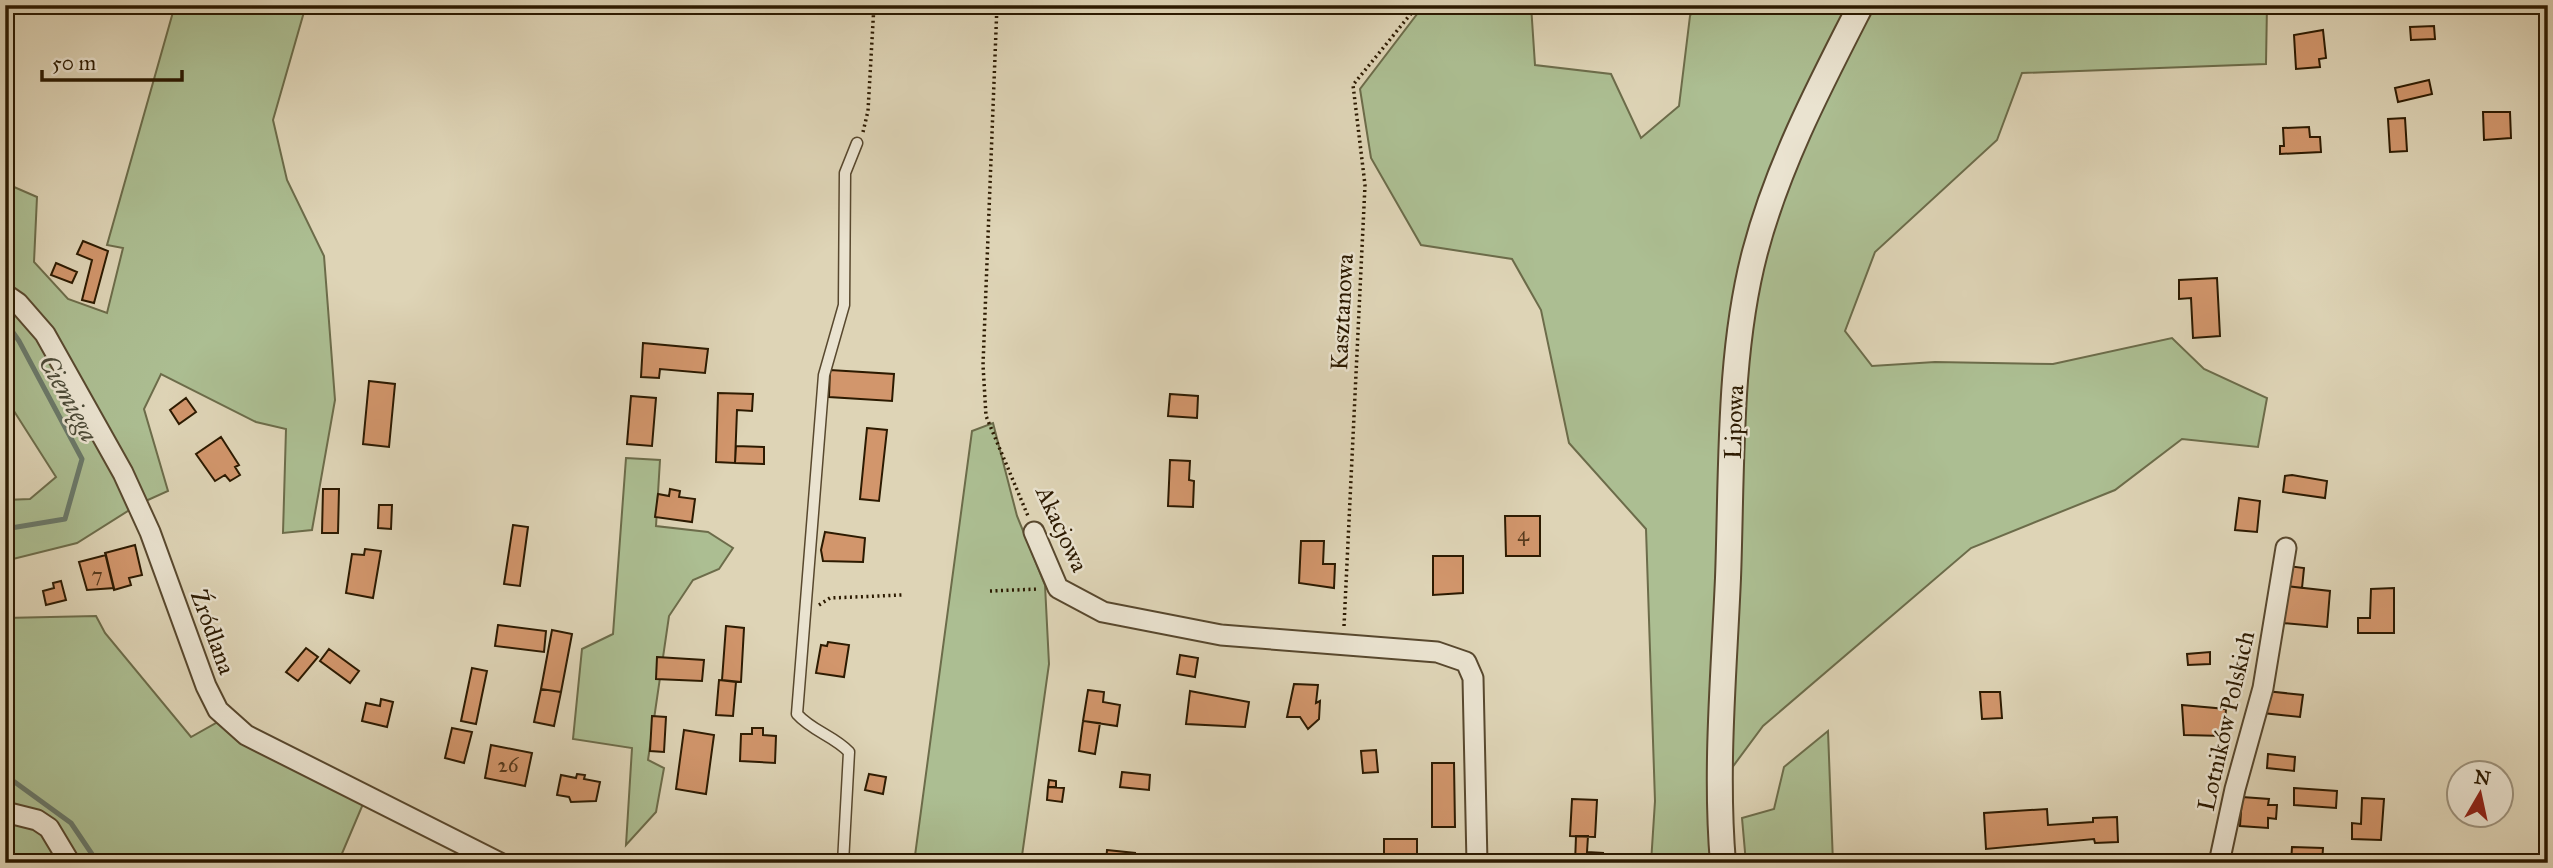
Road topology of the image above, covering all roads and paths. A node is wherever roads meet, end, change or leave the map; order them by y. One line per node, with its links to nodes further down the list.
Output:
1 (874, 5): 5 (path)
2 (997, 5): 7 (path, Akacjowa)
3 (1418, 5): 13 (path, Kasztanowa)
4 (1861, 5): 19 (street, Lipowa)
5 (857, 143): 12 (lane)
6 (5, 294): 16 (street, Źródlana)
7 (1034, 532): 9 (street, Akacjowa)
8 (2286, 548): 20 (street, Lotników Polskich)
9 (1058, 588): 10 (path); 13 (street, Akacjowa)
10 (990, 591)
11 (902, 595): 12 (path)
12 (805, 613): 17 (lane)
13 (1343, 644): 18 (street, Akacjowa)
14 (5, 812): 15 (street)
15 (70, 863)
16 (500, 863)
17 (843, 863)
18 (1477, 863)
19 (1723, 863)
20 (2219, 863)

